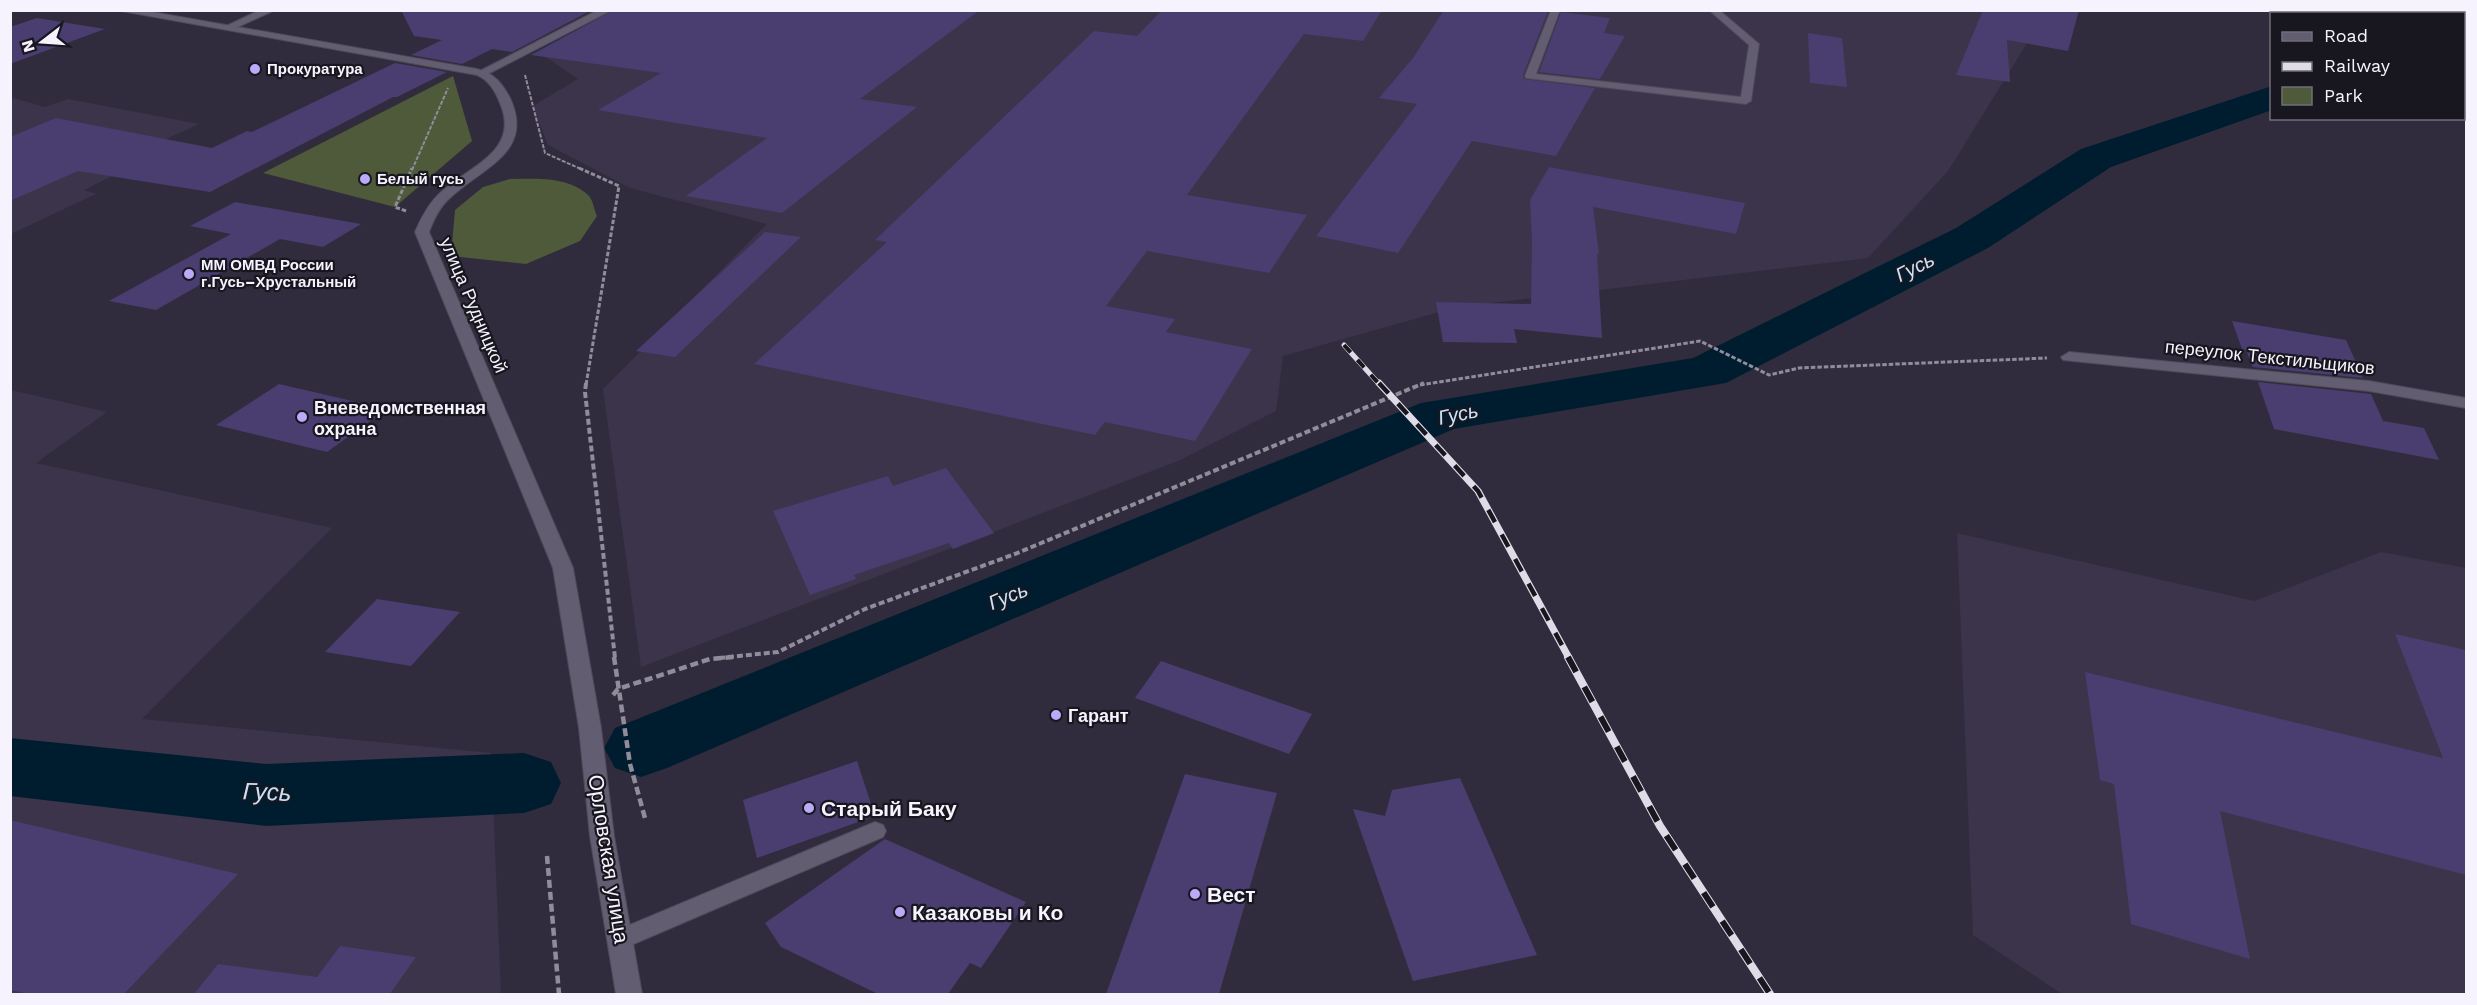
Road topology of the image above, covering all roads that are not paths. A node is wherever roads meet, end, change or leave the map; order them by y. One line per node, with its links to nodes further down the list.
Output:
1 (121, 10): 6 (street)
2 (270, 10): 6 (street)
3 (607, 10): 7 (street)
4 (1557, 10): 5 (lane)
5 (1713, 10)
6 (227, 28): 7 (street)
7 (482, 73): 10 (street, улица Рудницкой)
8 (2069, 357): 9 (street, переулок Текстильщиков)
9 (2466, 402)
10 (589, 723): 12 (street, Орловская улица)
11 (875, 831): 12 (lane)
12 (621, 939): 13 (street, Орловская улица)
13 (629, 994)

